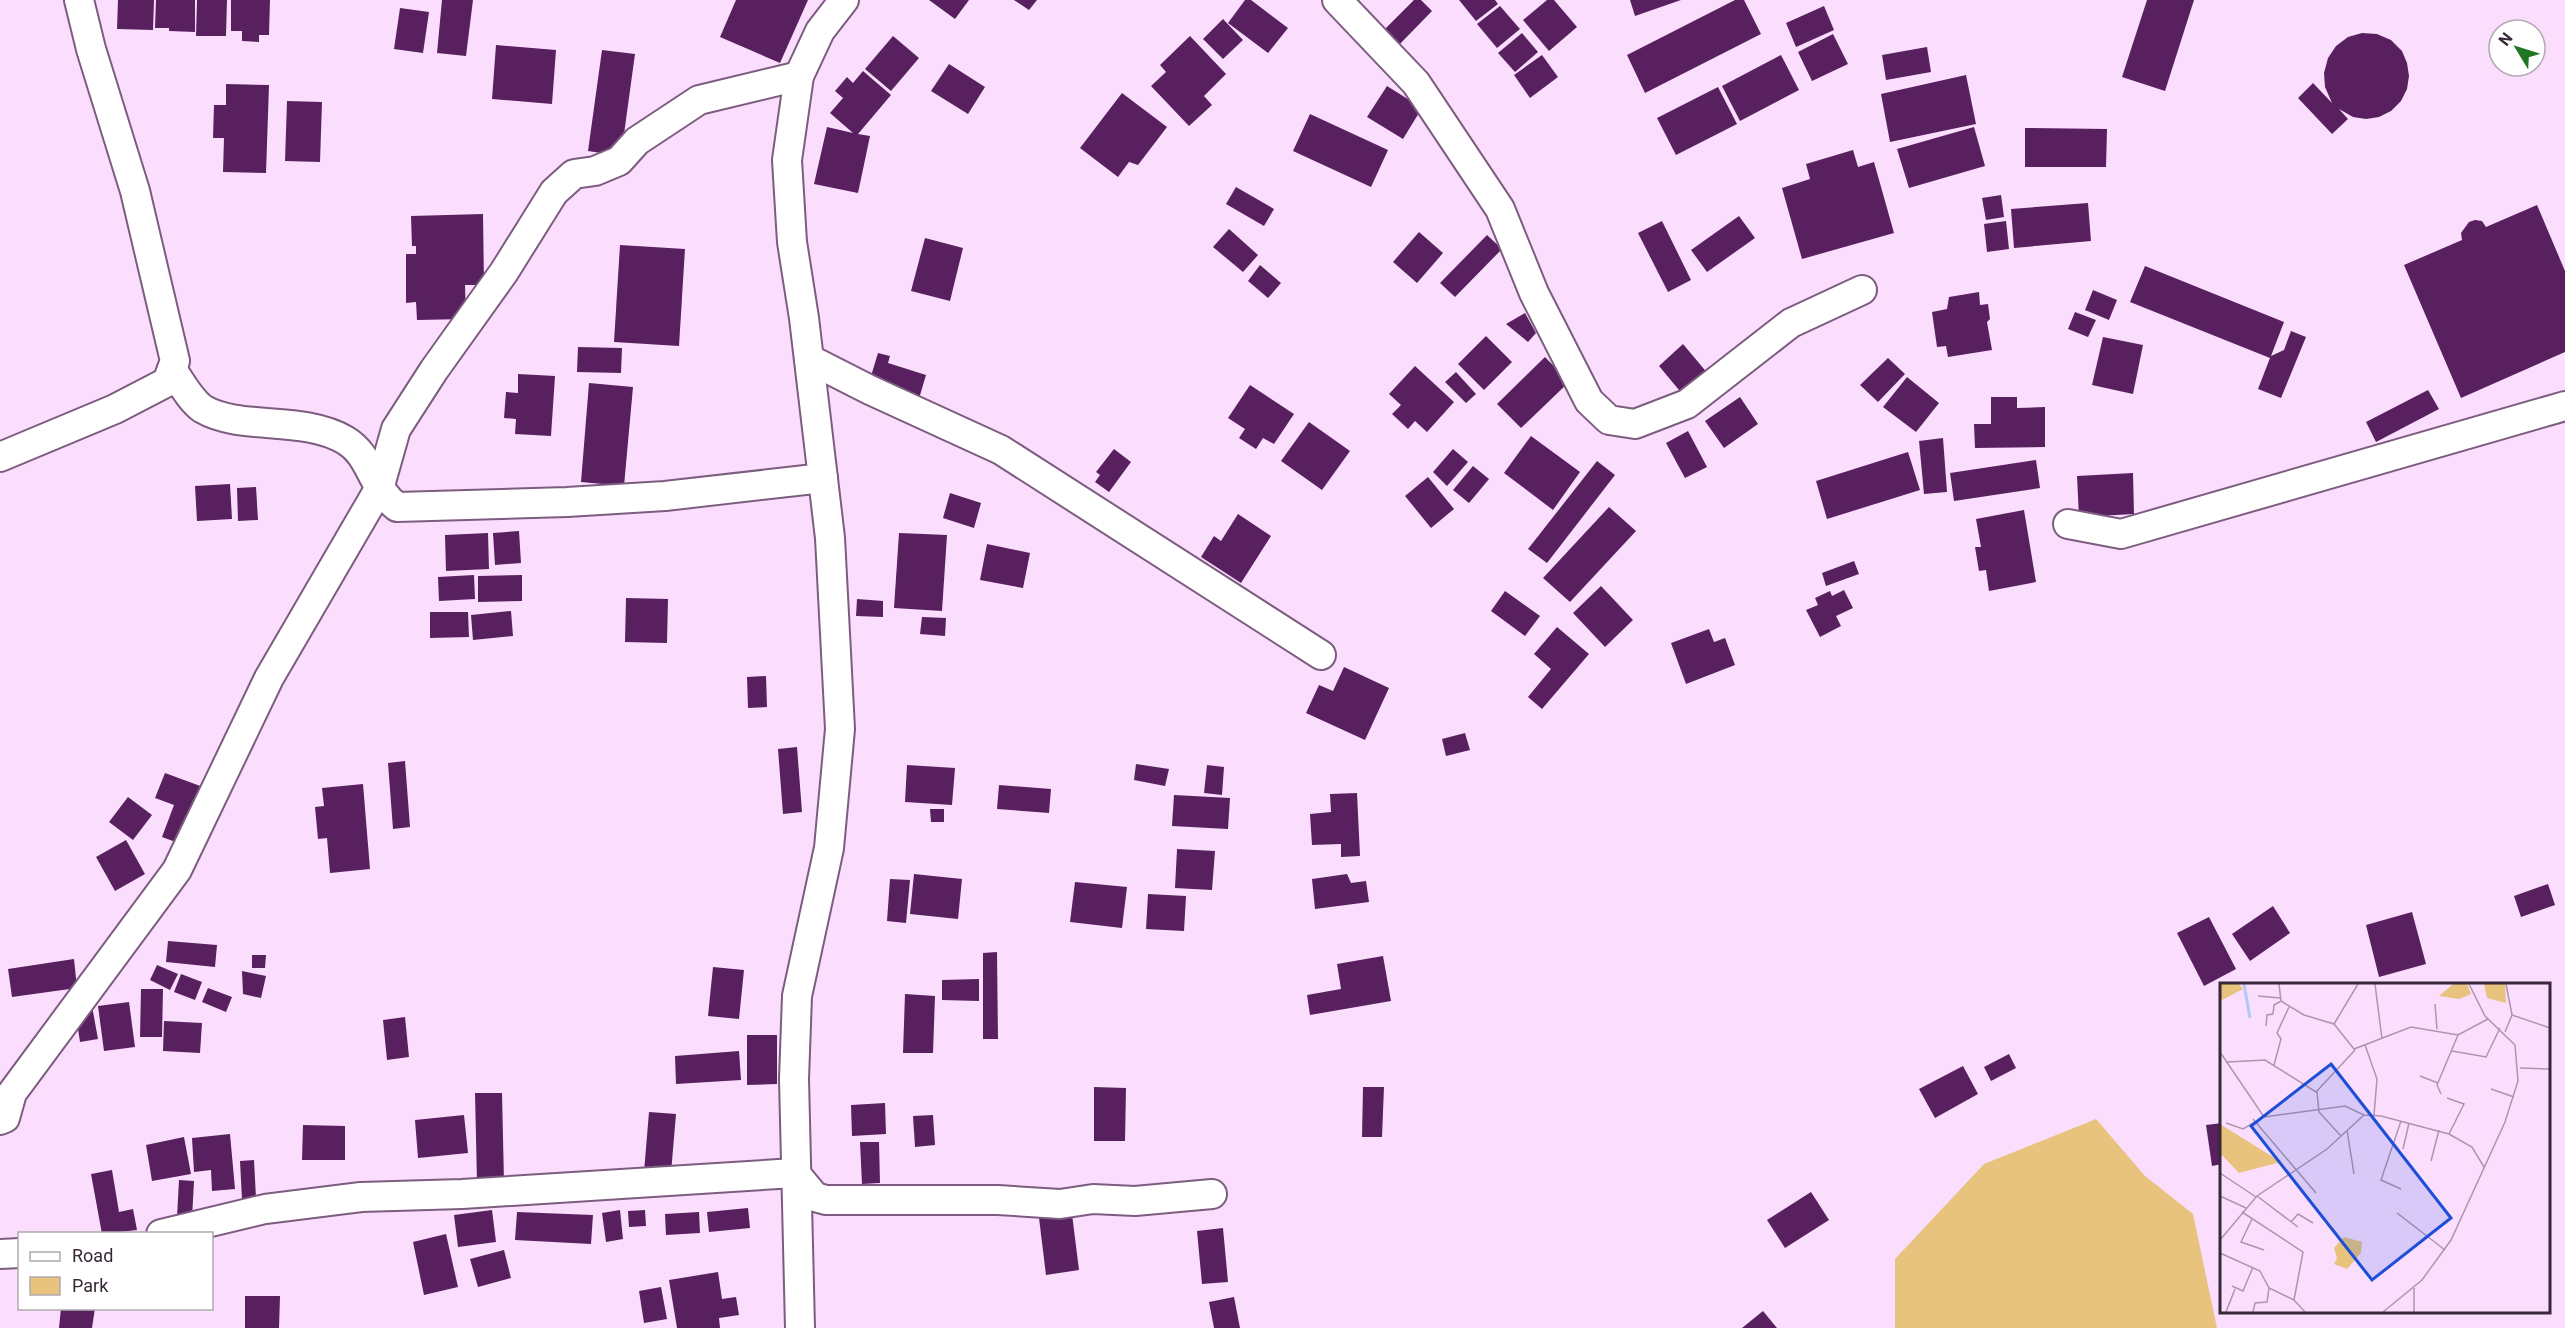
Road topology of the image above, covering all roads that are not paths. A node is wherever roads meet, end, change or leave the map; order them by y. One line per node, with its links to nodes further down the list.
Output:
1 (79, 0): 7 (street)
2 (844, 0): 4 (street)
3 (1337, 0): 5 (street)
4 (799, 76): 6 (street); 11 (street)
5 (1862, 290)
6 (808, 359): 10 (street); 13 (street)
7 (172, 369): 9 (street); 11 (street)
8 (2565, 406): 12 (street)
9 (0, 457)
10 (823, 478): 11 (street); 15 (street)
11 (379, 489): 14 (street)
12 (2068, 524)
13 (1321, 655)
14 (0, 1120)
15 (795, 1173): 16 (street); 17 (street); 20 (street)
16 (1212, 1194)
17 (165, 1232)
18 (18, 1253): 19 (street)
19 (0, 1254)
20 (800, 1328)

